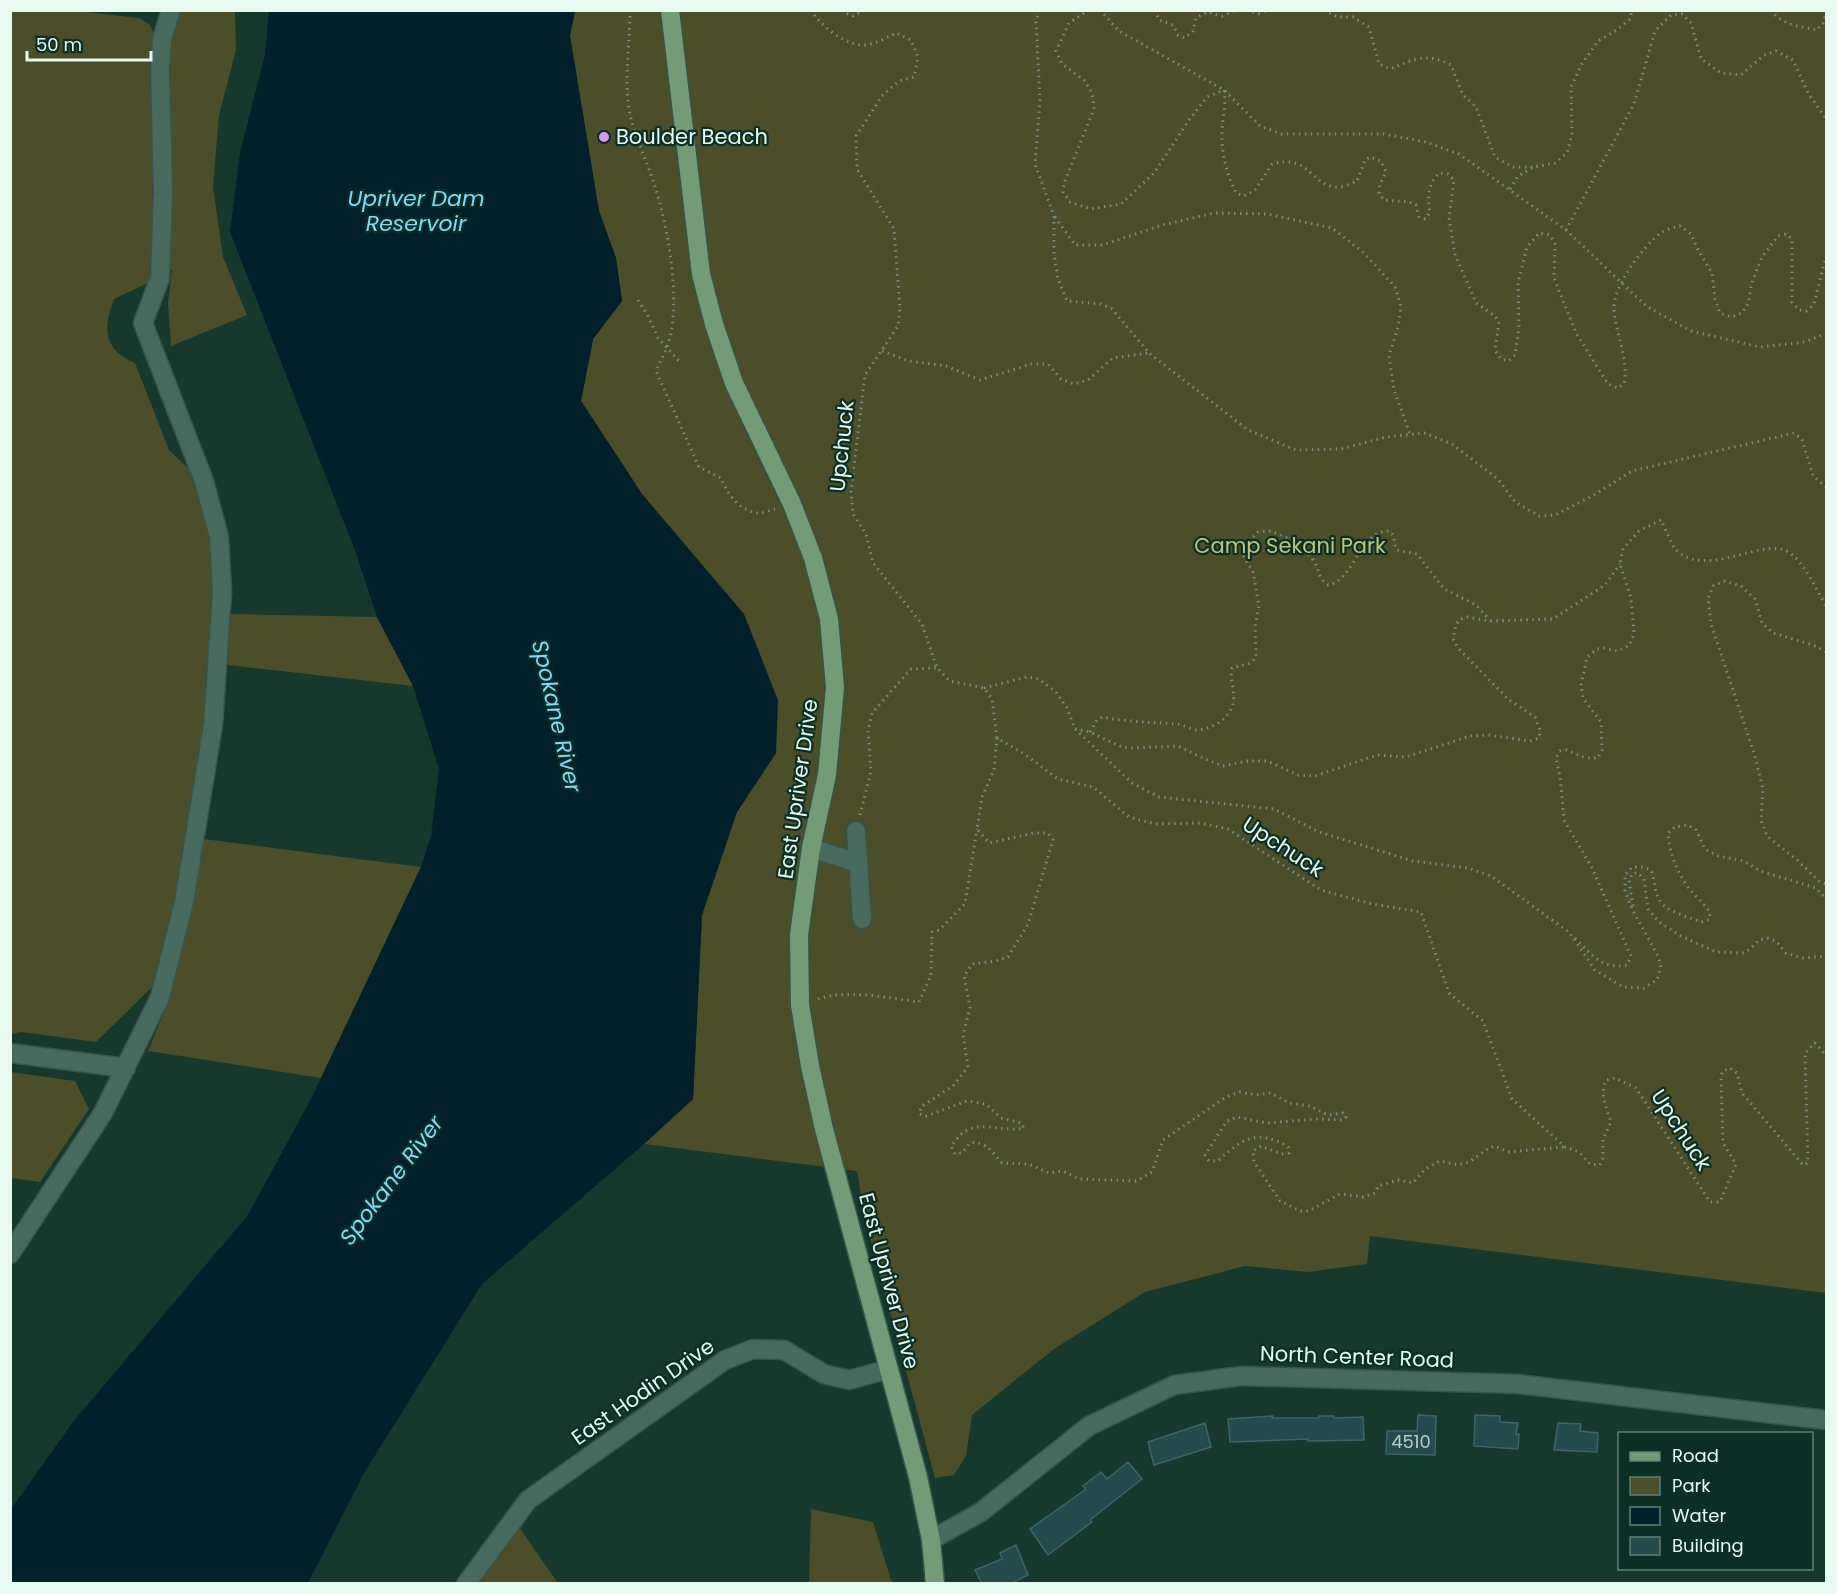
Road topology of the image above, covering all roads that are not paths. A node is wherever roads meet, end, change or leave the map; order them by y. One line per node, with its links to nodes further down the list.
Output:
1 (171, 10): 8 (street)
2 (670, 10): 4 (main road, East Upriver Drive)
3 (856, 831): 5 (street)
4 (811, 848): 5 (street); 10 (main road, East Upriver Drive)
5 (858, 863): 6 (street)
6 (862, 919)
7 (10, 1053): 8 (street)
8 (126, 1068): 9 (street)
9 (10, 1254)
10 (889, 1369): 12 (main road, East Upriver Drive); 13 (street, East Hodin Drive)
11 (1827, 1420): 12 (street, North Center Road)
12 (931, 1540): 14 (main road, East Upriver Drive)
13 (466, 1584)
14 (935, 1584)

